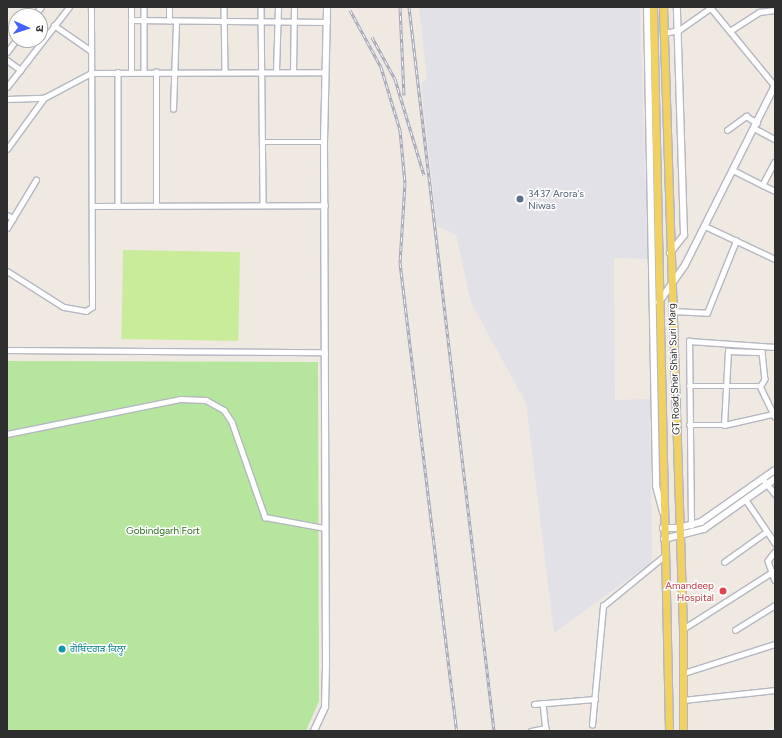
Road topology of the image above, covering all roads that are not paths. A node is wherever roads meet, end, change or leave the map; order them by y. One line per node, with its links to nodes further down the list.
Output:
1 (69, 7): 25 (street)
2 (91, 7): 29 (street)
3 (131, 7): 16 (street)
4 (144, 7): 17 (street)
5 (169, 7): 19 (street)
6 (224, 7): 18 (street)
7 (261, 7): 21 (street)
8 (278, 7): 22 (street)
9 (294, 7): 23 (street)
10 (327, 7): 24 (street)
11 (647, 7): 91 (main road)
12 (653, 7): 73 (main road, GT Road;Sher Shah Suri Marg)
13 (663, 7): 28 (main road, GT Road;Sher Shah Suri Marg)
14 (677, 7): 26 (main road)
15 (775, 10): 27 (street)
16 (131, 20): 17 (street); 36 (street)
17 (144, 20): 19 (street); 37 (street)
18 (224, 20): 20 (street); 21 (street); 32 (street)
19 (169, 21): 20 (street)
20 (176, 21): 39 (street)
21 (261, 21): 22 (street); 33 (street)
22 (278, 21): 23 (street); 34 (street)
23 (294, 21): 24 (street); 40 (street)
24 (327, 22): 41 (street)
25 (54, 25): 29 (street); 31 (street)
26 (679, 30): 27 (street); 28 (street); 69 (main road)
27 (730, 31): 43 (street)
28 (664, 34): 69 (main road, GT Road;Sher Shah Suri Marg)
29 (90, 50): 42 (street)
30 (7, 60): 31 (street)
31 (21, 70): 44 (street)
32 (225, 71): 33 (street); 39 (street)
33 (261, 71): 34 (street); 51 (street)
34 (276, 71): 40 (street)
35 (118, 72): 36 (street); 42 (street); 62 (street)
36 (131, 72): 37 (street)
37 (144, 72): 38 (street)
38 (156, 72): 39 (street); 63 (street)
39 (174, 72): 47 (street)
40 (294, 72): 41 (street)
41 (324, 72): 52 (street)
42 (91, 73): 45 (street); 61 (street)
43 (775, 85): 48 (main road)
44 (7, 87)
45 (44, 98): 46 (street); 53 (street)
46 (7, 99)
47 (173, 108)
48 (755, 126): 49 (street); 50 (street); 55 (main road)
49 (727, 130)
50 (775, 139)
51 (262, 142): 52 (street); 59 (street)
52 (324, 142): 60 (street)
53 (7, 149)
54 (775, 162): 57 (street)
55 (733, 170): 57 (street); 66 (main road)
56 (36, 180): 65 (street)
57 (763, 185): 58 (street)
58 (775, 191)
59 (263, 205): 60 (street); 63 (street)
60 (324, 205): 77 (street)
61 (92, 206): 62 (street); 71 (street)
62 (118, 206): 63 (street)
63 (156, 206)
64 (7, 215): 65 (street)
65 (13, 218): 67 (street)
66 (705, 226): 68 (street); 72 (main road)
67 (7, 228)
68 (736, 241): 70 (street); 74 (street)
69 (670, 253): 72 (main road, GT Road;Sher Shah Suri Marg)
70 (775, 259)
71 (7, 271)
72 (670, 288): 73 (main road); 74 (main road, GT Road;Sher Shah Suri Marg)
73 (659, 302): 91 (main road, GT Road;Sher Shah Suri Marg)
74 (672, 311): 95 (main road, GT Road;Sher Shah Suri Marg)
75 (775, 347): 78 (street)
76 (7, 350): 77 (street)
77 (325, 352): 93 (street)
78 (689, 386): 80 (street); 82 (street)
79 (761, 386): 80 (street); 80 (street); 81 (street)
80 (725, 387): 83 (street)
81 (774, 415): 83 (street)
82 (689, 425): 83 (street); 92 (street)
83 (724, 425)
84 (7, 434): 93 (street)
85 (775, 470): 87 (street)
86 (775, 479): 88 (street)
87 (763, 480): 88 (street); 92 (street)
88 (768, 484): 89 (street); 90 (street)
89 (775, 494)
90 (746, 500): 96 (street); 97 (street)
91 (663, 512): 94 (main road, GT Road;Sher Shah Suri Marg)
92 (691, 526): 95 (street)
93 (325, 528): 117 (street)
94 (663, 528): 95 (street); 98 (main road, GT Road;Sher Shah Suri Marg)
95 (679, 528): 97 (main road, GT Road;Sher Shah Suri Marg)
96 (766, 532): 99 (street); 102 (street)
97 (679, 537): 98 (street); 106 (main road, GT Road;Sher Shah Suri Marg)
98 (664, 539): 101 (main road, GT Road;Sher Shah Suri Marg)
99 (775, 543)
100 (775, 552): 103 (street)
101 (664, 556): 111 (street); 119 (main road, GT Road;Sher Shah Suri Marg)
102 (724, 562)
103 (772, 572): 104 (street); 106 (street)
104 (775, 580)
105 (775, 605): 107 (street)
106 (683, 628): 109 (main road, GT Road;Sher Shah Suri Marg)
107 (735, 630)
108 (775, 644): 109 (street)
109 (684, 673): 112 (main road, GT Road;Sher Shah Suri Marg)
110 (775, 690): 112 (street)
111 (595, 699): 113 (street); 115 (street)
112 (683, 700): 120 (main road, GT Road;Sher Shah Suri Marg)
113 (543, 703): 114 (street); 116 (street)
114 (534, 704)
115 (592, 725)
116 (546, 729): 118 (street)
117 (314, 731)
118 (531, 731)
119 (669, 731)
120 (683, 731)

